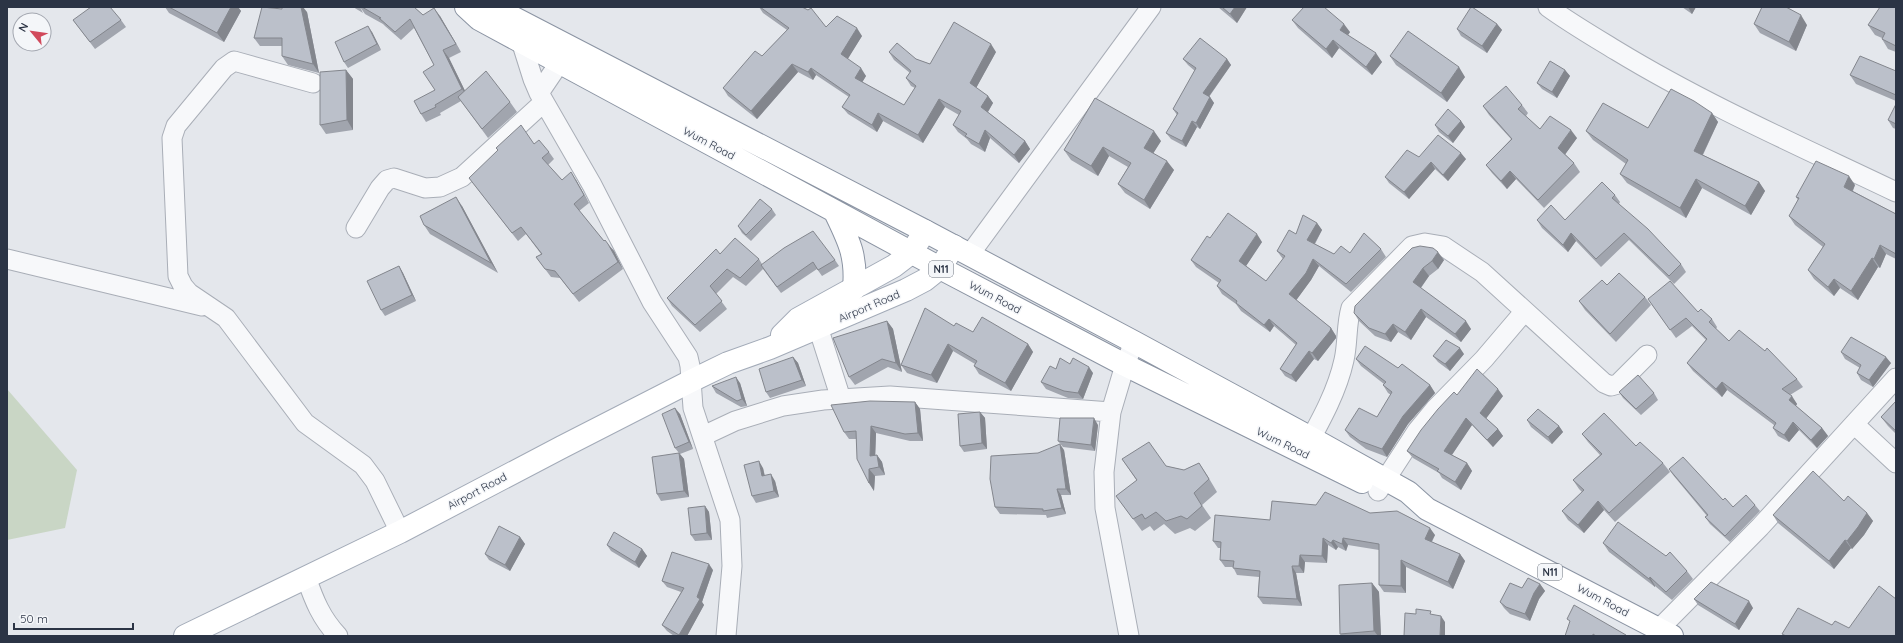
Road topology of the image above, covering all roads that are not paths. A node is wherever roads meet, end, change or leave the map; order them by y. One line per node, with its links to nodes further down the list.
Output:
1 (466, 7): 5 (main road, Wum Road / N11)
2 (493, 7): 12 (main road, Wum Road / N11)
3 (1151, 7): 13 (street)
4 (1560, 11): 9 (street)
5 (521, 41): 6 (main road, Wum Road / N11); 8 (street)
6 (560, 62): 8 (street); 10 (main road, Wum Road / N11)
7 (313, 83): 18 (street)
8 (542, 98): 11 (street); 26 (street)
9 (1896, 192)
10 (835, 212): 14 (main road, Wum Road / N11); 17 (main road)
11 (356, 228)
12 (925, 230): 13 (main road, Wum Road / N11); 14 (main road, Airport Road)
13 (962, 250): 16 (main road, Airport Road); 21 (main road, Wum Road / N11)
14 (911, 253): 16 (main road, Wum Road / N11); 17 (main road, Airport Road)
15 (7, 259): 18 (street)
16 (940, 268): 20 (main road, Airport Road); 24 (main road, Wum Road / N11)
17 (854, 289): 22 (main road, Airport Road)
18 (215, 310): 34 (street)
19 (1524, 312): 23 (street); 31 (street); 33 (street)
20 (818, 327): 22 (main road, Airport Road); 27 (street)
21 (1134, 342): 24 (street); 31 (main road, Wum Road / N11)
22 (770, 348): 26 (main road, Airport Road)
23 (1647, 355)
24 (1125, 365): 28 (street); 31 (main road, Wum Road / N11)
25 (1896, 378): 29 (street)
26 (691, 381): 30 (street); 34 (main road, Airport Road)
27 (841, 399): 28 (street); 30 (street)
28 (1111, 412): 40 (street)
29 (1854, 424): 32 (street); 36 (street)
30 (703, 436): 39 (street)
31 (1307, 445): 33 (main road, Wum Road / N11)
32 (1896, 464)
33 (1382, 485): 36 (main road, Wum Road / N11)
34 (400, 532): 35 (main road, Airport Road)
35 (306, 577): 37 (main road, Airport Road); 38 (street)
36 (1665, 633)
37 (185, 636)
38 (338, 636)
39 (726, 636)
40 (1129, 636)

